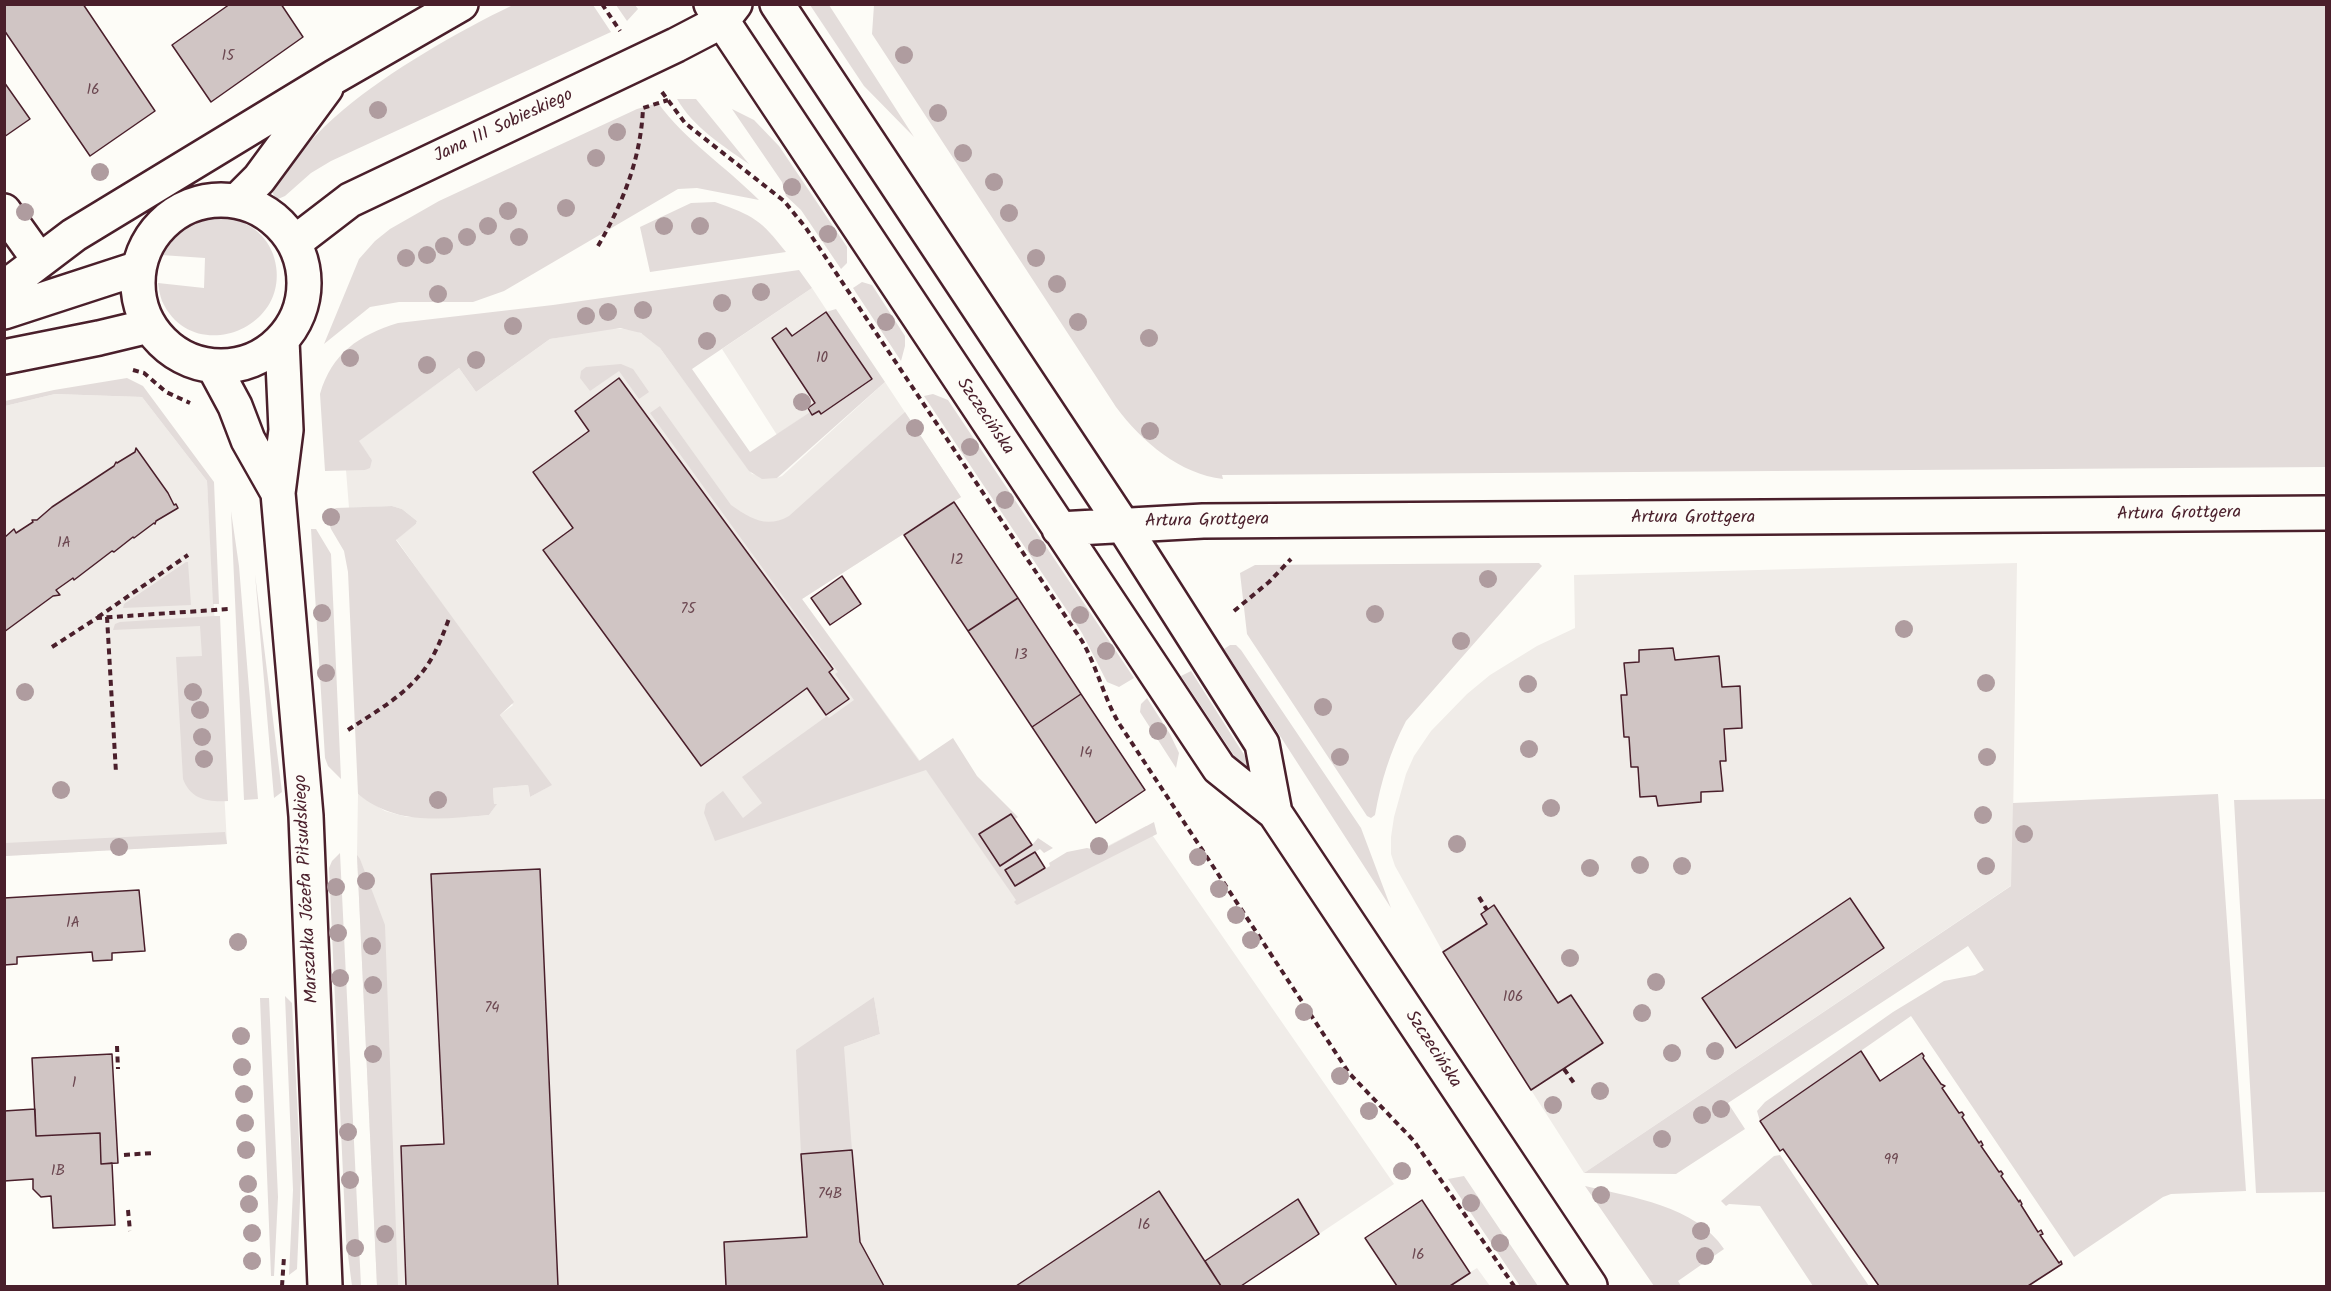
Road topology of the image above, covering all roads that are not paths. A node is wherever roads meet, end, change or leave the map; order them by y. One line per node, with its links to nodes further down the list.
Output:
1 (461, 4): 4 (street)
2 (777, 4): 18 (street, Szczecińska)
3 (722, 10): 7 (street, Jana III Sobieskiego); 19 (street, Szczecińska)
4 (334, 76): 5 (street); 8 (street)
5 (237, 201): 7 (street); 9 (street)
6 (4, 211): 8 (street)
7 (294, 243): 13 (street)
8 (39, 260): 10 (street)
9 (139, 268): 11 (street); 12 (street)
10 (4, 288)
11 (4, 312)
12 (149, 326): 14 (street); 15 (street)
13 (282, 340): 15 (street); 16 (street, Marszałka Józefa Piłsudskiego)
14 (4, 357)
15 (214, 367): 16 (street, Marszałka Józefa Piłsudskiego)
16 (278, 493): 21 (street, Marszałka Józefa Piłsudskiego)
17 (2326, 513): 18 (street, Artura Grottgera)
18 (1122, 524): 19 (street, Artura Grottgera); 20 (street, Szczecińska)
19 (1059, 528): 20 (street, Szczecińska)
20 (1275, 813): 22 (street, Szczecińska)
21 (325, 1287)
22 (1590, 1287)

